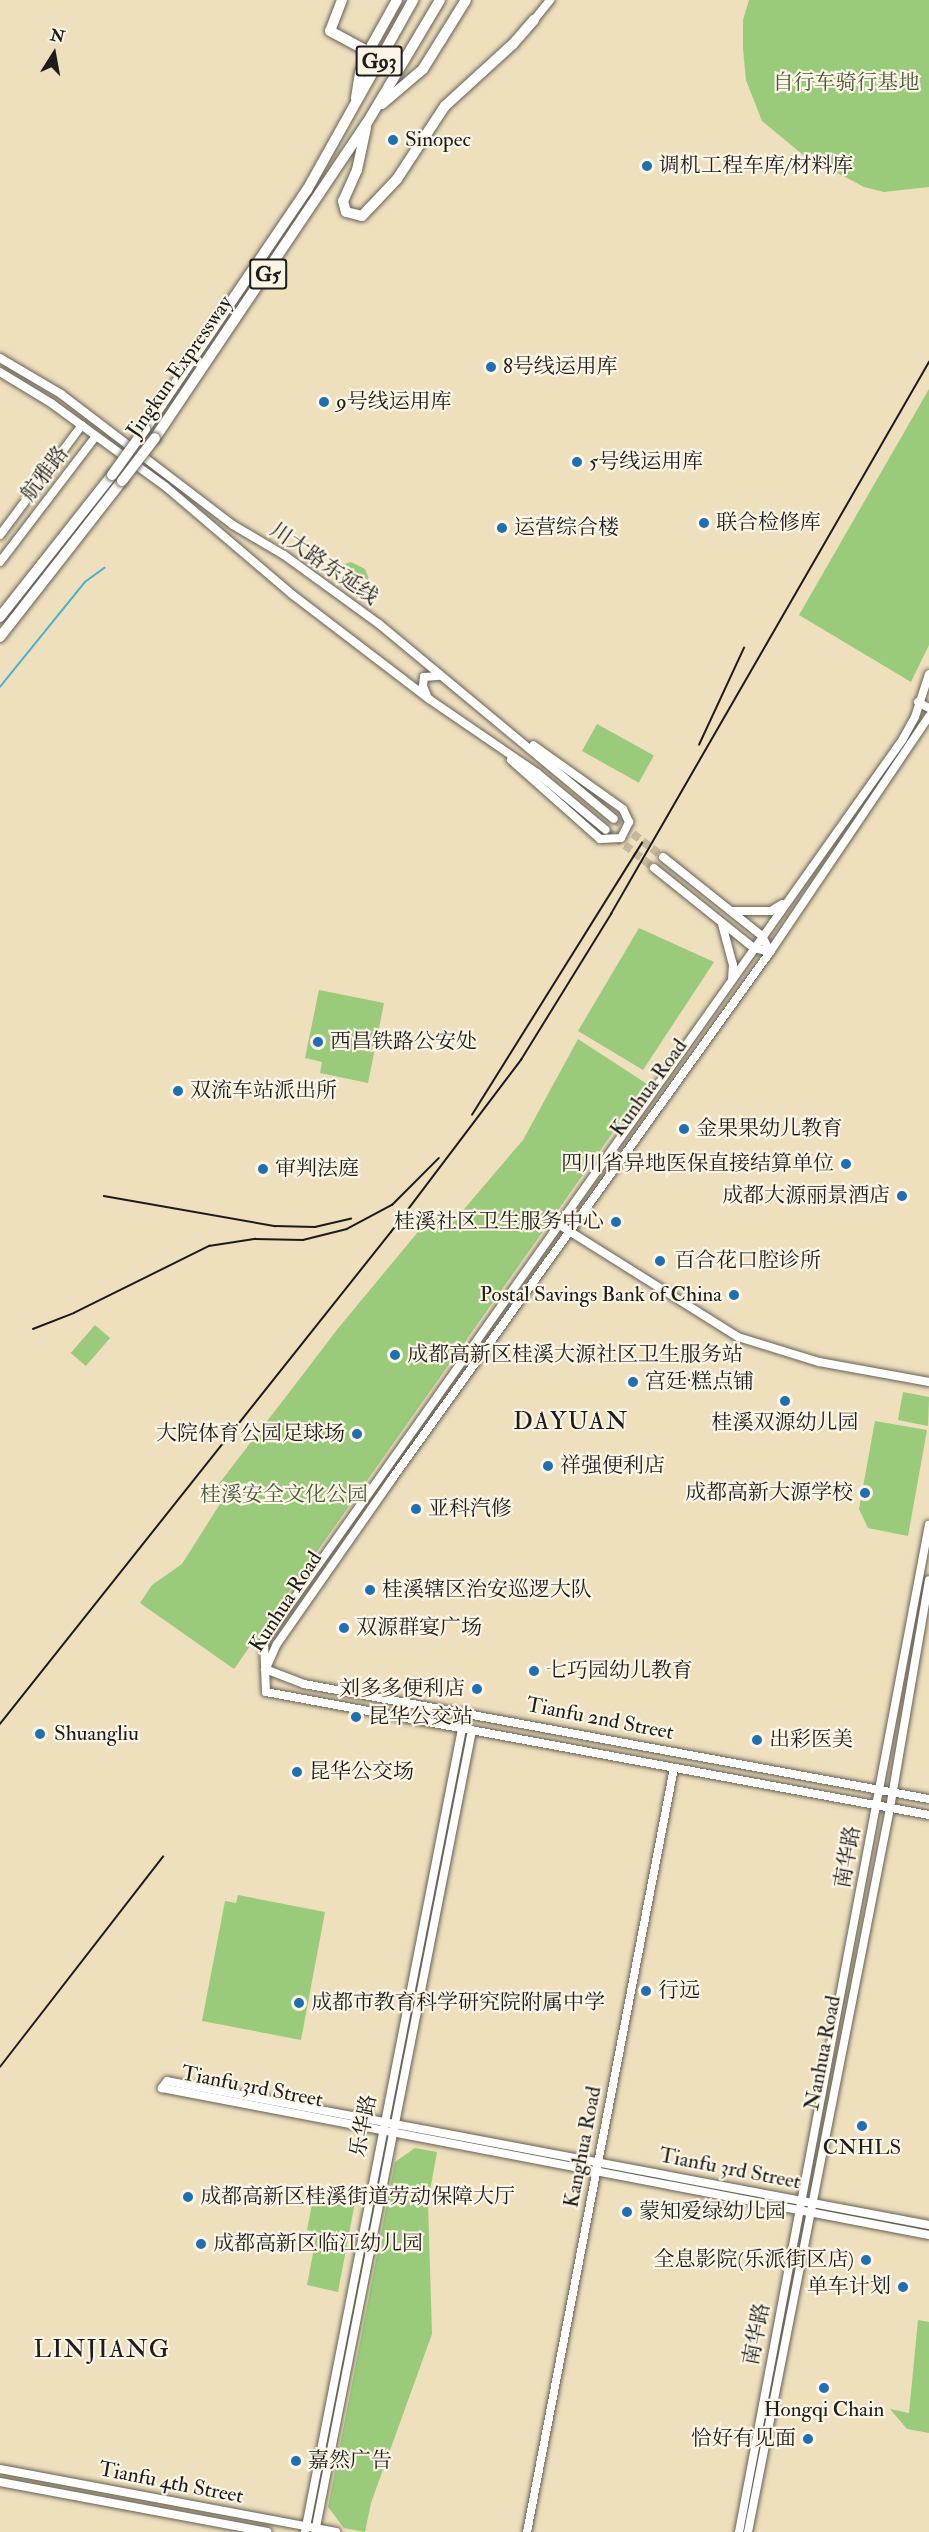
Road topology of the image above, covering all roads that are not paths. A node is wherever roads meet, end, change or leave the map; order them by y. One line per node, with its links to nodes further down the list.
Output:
1 (342, 0): 8 (highway)
2 (397, 0): 8 (highway, G5)
3 (412, 0): 10 (highway, G93)
4 (440, 0): 9 (highway)
5 (465, 0): 9 (highway, G5)
6 (550, 0): 7 (street)
7 (534, 20): 11 (highway)
8 (369, 52): 10 (highway, G5)
9 (377, 108): 11 (highway, Jingkun Expressway / G5)
10 (354, 109): 16 (highway, Jingkun Expressway / G5, bridge)
11 (367, 123): 16 (highway, Jingkun Expressway / G5, bridge)
12 (0, 358): 22 (main road, 川大路东延线)
13 (0, 372): 14 (main road, 川大路东延线)
14 (82, 425): 15 (main road, 川大路东延线); 17 (street, 航雅路)
15 (96, 436): 18 (street, 航雅路); 23 (main road, 川大路东延线)
16 (117, 478): 19 (highway, Jingkun Expressway / G5); 20 (highway, Jingkun Expressway / G5)
17 (0, 535)
18 (0, 562)
19 (0, 617)
20 (0, 637)
21 (929, 674): 24 (main road, Kunhua Road)
22 (443, 677): 23 (main road); 28 (main road, 川大路东延线)
23 (429, 699): 29 (main road, 川大路东延线)
24 (918, 702): 25 (main road); 26 (main road, Kunhua Road)
25 (929, 708)
26 (915, 717): 27 (main road); 34 (main road, Kunhua Road)
27 (928, 720): 39 (main road, Kunhua Road)
28 (500, 723): 29 (main road); 30 (main road, 川大路东延线)
29 (488, 740): 31 (main road, 川大路东延线)
30 (614, 819)
31 (606, 830)
32 (663, 857): 35 (main road)
33 (654, 868): 36 (main road)
34 (786, 902): 35 (main road); 37 (main road, Kunhua Road)
35 (731, 911): 37 (main road)
36 (722, 923): 38 (main road); 40 (main road)
37 (762, 936): 38 (main road, Kunhua Road); 39 (main road)
38 (754, 948): 39 (main road); 40 (main road, Kunhua Road)
39 (770, 952): 42 (main road, Kunhua Road)
40 (731, 980): 41 (main road, Kunhua Road)
41 (558, 1224): 42 (street); 46 (main road, Kunhua Road)
42 (569, 1231): 43 (street); 46 (main road, Kunhua Road)
43 (929, 1382)
44 (929, 1525): 50 (main road)
45 (929, 1580): 51 (main road, Nanhua Road)
46 (265, 1669): 47 (main road, Tianfu 2nd Street); 50 (main road, Tianfu 2nd Street)
47 (462, 1728): 48 (main road, Tianfu 2nd Street); 56 (street, 乐华路)
48 (472, 1730): 49 (main road, Tianfu 2nd Street); 57 (street, 乐华路)
49 (674, 1768): 53 (main road, Tianfu 2nd Street); 58 (street, Kanghua Road)
50 (879, 1790): 51 (main road, Tianfu 2nd Street); 53 (main road, 南华路)
51 (892, 1792): 52 (main road, Tianfu 2nd Street); 54 (main road, Nanhua Road)
52 (929, 1799)
53 (876, 1806): 54 (main road, Tianfu 2nd Street); 59 (main road, 南华路)
54 (890, 1808): 55 (main road, Tianfu 2nd Street); 60 (main road, Nanhua Road)
55 (929, 1815)
56 (383, 2126): 56 (street, Tianfu 3rd Street); 57 (street, Tianfu 3rd Street); 65 (street, 乐华路)
57 (392, 2128): 58 (street, Tianfu 3rd Street); 66 (street, 乐华路)
58 (597, 2167): 59 (street, Tianfu 3rd Street); 69 (street, Kanghua Road)
59 (800, 2205): 60 (street, Tianfu 3rd Street); 70 (main road, 南华路)
60 (811, 2207): 61 (street, Tianfu 3rd Street); 62 (street, Tianfu 3rd Street); 71 (main road, Nanhua Road)
61 (929, 2225)
62 (929, 2235)
63 (0, 2469): 65 (main road, Tianfu 4th Street)
64 (0, 2482): 67 (main road, Tianfu 4th Street)
65 (306, 2529): 66 (main road, Tianfu 4th Street)
66 (316, 2530): 68 (main road, Tianfu 4th Street)
67 (267, 2532)
68 (336, 2532)
69 (527, 2532)
70 (739, 2532)
71 (748, 2532)

